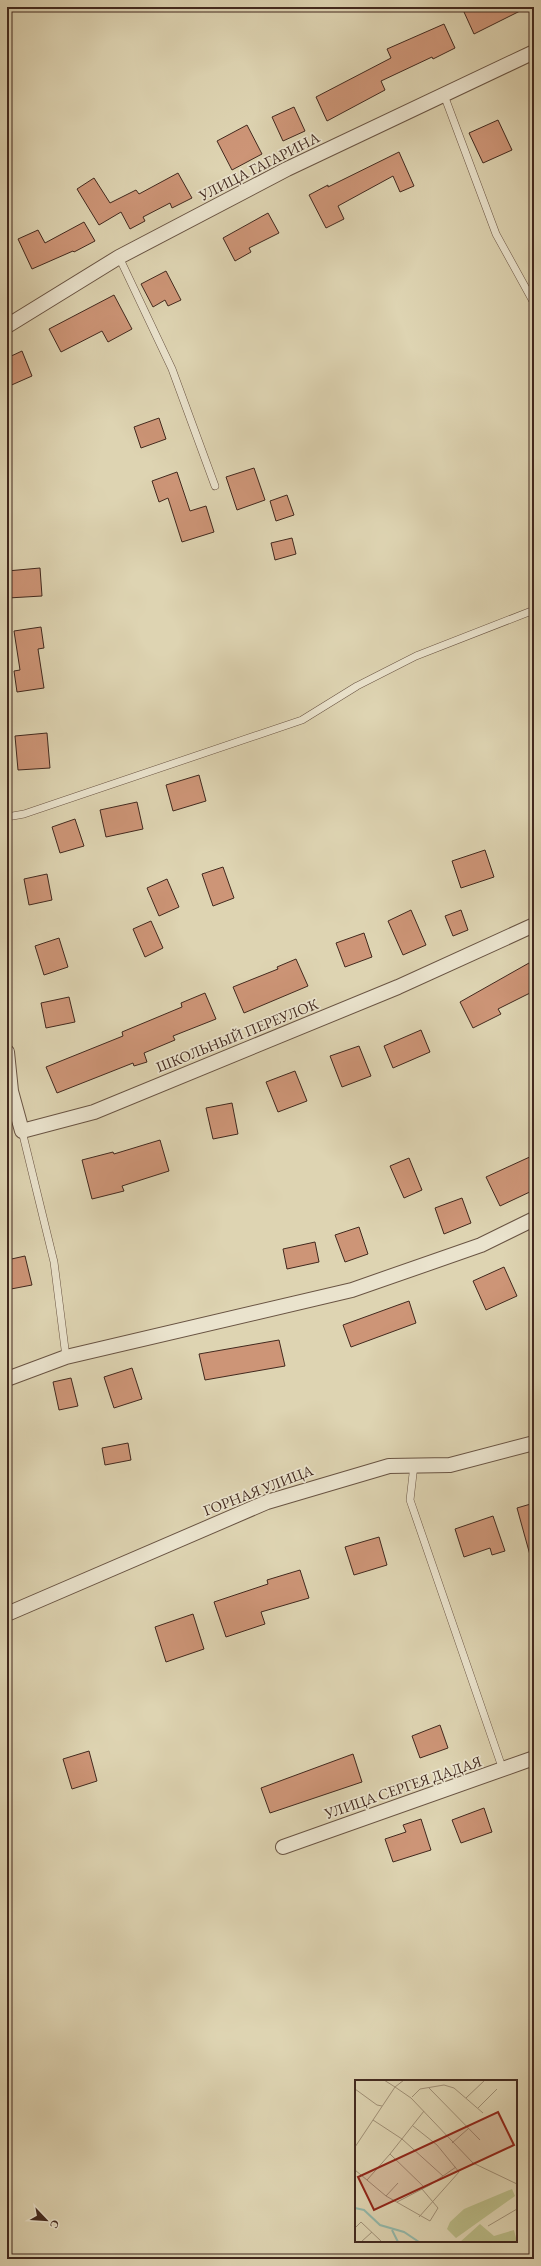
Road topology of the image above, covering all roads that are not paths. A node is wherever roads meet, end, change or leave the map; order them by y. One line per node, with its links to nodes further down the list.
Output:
1 (534, 52): 2 (street, УЛИЦА ГАГАРИНА)
2 (444, 95): 3 (street, УЛИЦА ГАГАРИНА); 4 (lane)
3 (119, 257): 5 (street, УЛИЦА ГАГАРИНА); 6 (lane)
4 (534, 303)
5 (7, 326)
6 (215, 486)
7 (534, 610): 8 (lane)
8 (7, 817)
9 (534, 925): 11 (street, ШКОЛЬНЫЙ ПЕРЕУЛОК)
10 (7, 1052): 11 (street)
11 (22, 1131): 13 (lane)
12 (534, 1219): 13 (street)
13 (66, 1357): 14 (street)
14 (7, 1379)
15 (534, 1443): 16 (street, ГОРНАЯ УЛИЦА)
16 (414, 1465): 17 (street, ГОРНАЯ УЛИЦА); 19 (lane)
17 (7, 1614)
18 (534, 1758): 19 (street, УЛИЦА СЕРГЕЯ ДАДАЯ)
19 (503, 1770): 20 (street, УЛИЦА СЕРГЕЯ ДАДАЯ)
20 (283, 1847)

